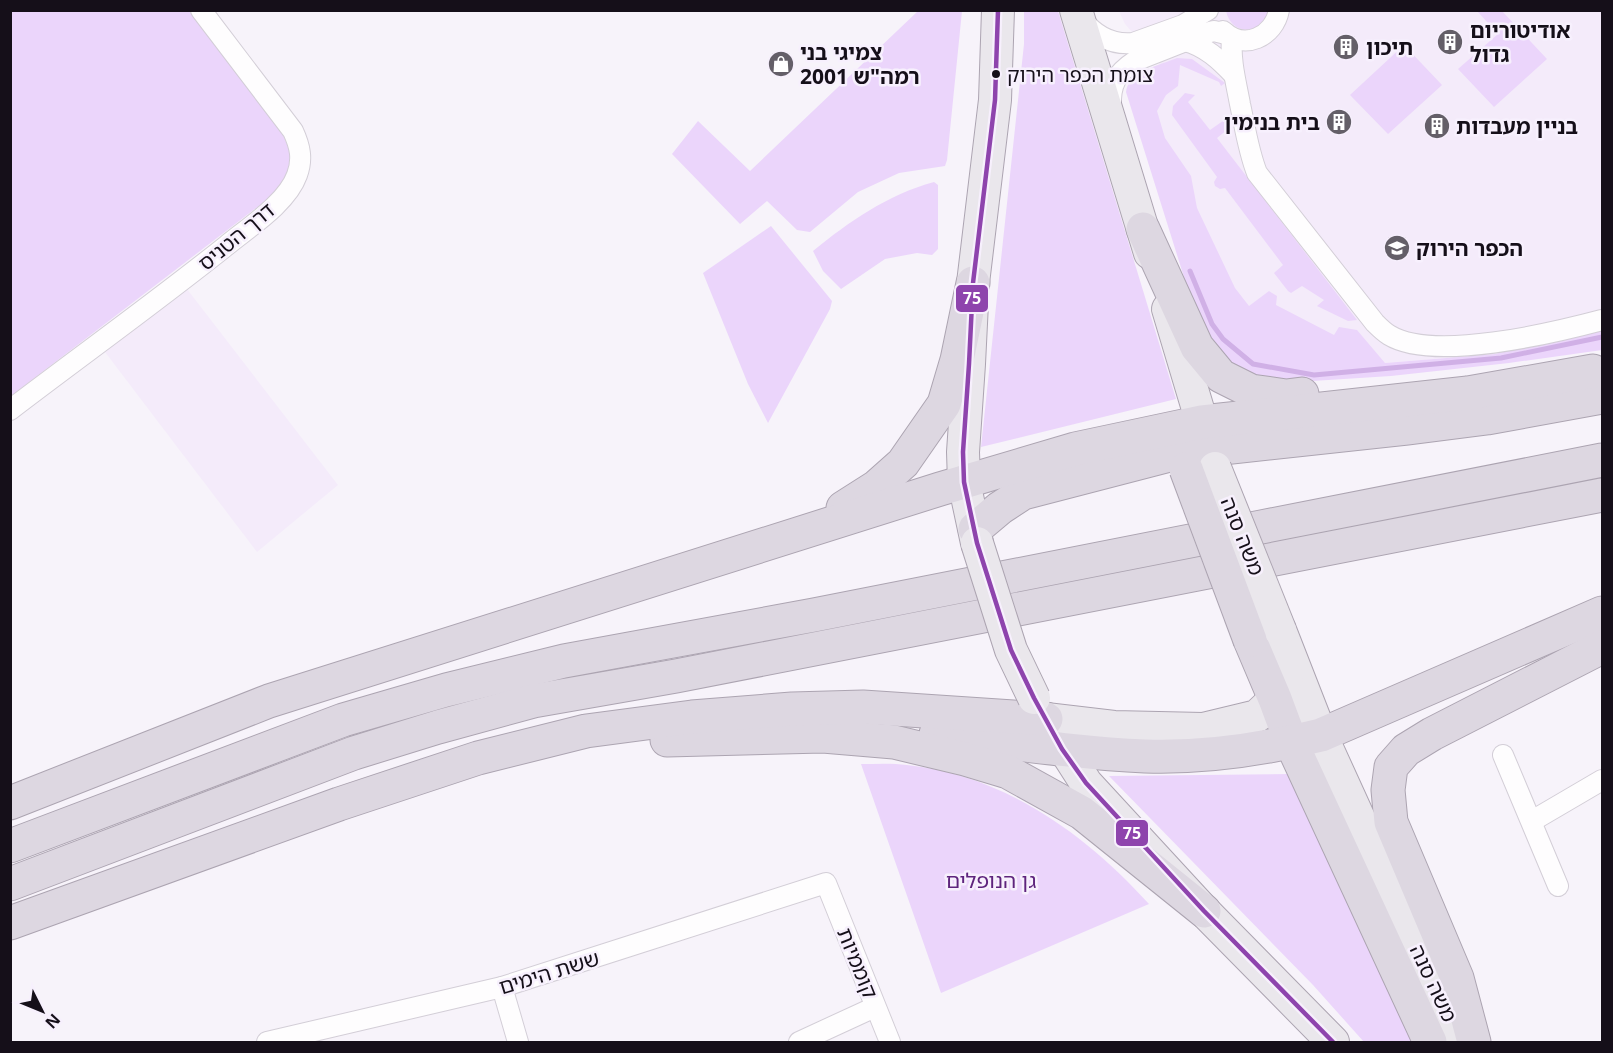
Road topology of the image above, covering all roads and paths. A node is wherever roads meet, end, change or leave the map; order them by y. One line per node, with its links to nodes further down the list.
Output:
1 (201, 10): 17 (street, דרך הטניס)
2 (998, 10): 14 (main road)
3 (1076, 10): 4 (street); 12 (main road)
4 (1208, 10)
5 (1213, 10): 7 (street)
6 (1279, 10): 8 (street)
7 (1229, 36): 8 (street); 9 (street); 10 (street)
8 (1259, 39): 11 (street)
9 (1185, 41): 10 (street); 12 (street)
10 (1234, 75): 11 (street)
11 (1240, 103): 15 (street)
12 (1111, 124): 13 (main road)
13 (1143, 229): 16 (highway); 18 (main road)
14 (973, 283): 20 (main road); 22 (highway)
15 (1602, 320)
16 (1599, 379): 18 (highway)
17 (10, 410)
18 (1198, 452): 20 (highway); 23 (highway); 25 (highway, bridge)
19 (1602, 460): 37 (highway)
20 (964, 482): 22 (highway); 23 (main road)
21 (1602, 495): 38 (highway)
22 (809, 530): 34 (highway)
23 (976, 536): 28 (main road, bridge)
24 (1602, 613): 30 (highway)
25 (1273, 642): 27 (highway); 30 (main road, משה סנה)
26 (1602, 647): 53 (highway)
27 (1275, 699): 28 (main road); 30 (highway)
28 (1040, 709): 31 (main road); 35 (highway)
29 (823, 736): 31 (highway); 35 (highway); 41 (highway)
30 (1306, 739): 31 (highway); 51 (highway); 52 (main road, משה סנה)
31 (1062, 749): 41 (main road)
32 (1503, 755): 36 (street)
33 (1602, 780): 36 (street)
34 (10, 803)
35 (339, 804): 42 (highway)
36 (1532, 821): 40 (street)
37 (10, 846)
38 (10, 884)
39 (826, 884): 43 (street, ששת הימים); 44 (street, קוממיות)
40 (1558, 885)
41 (1204, 911): 50 (main road)
42 (10, 923)
43 (502, 987): 45 (street, ששת הימים); 47 (street)
44 (875, 1007): 48 (street); 49 (street, קוממיות)
45 (293, 1039): 46 (street, ששת הימים)
46 (267, 1042)
47 (518, 1042)
48 (799, 1042)
49 (890, 1042)
50 (1333, 1042)
51 (1430, 1042)
52 (1461, 1042)
53 (1474, 1042)

